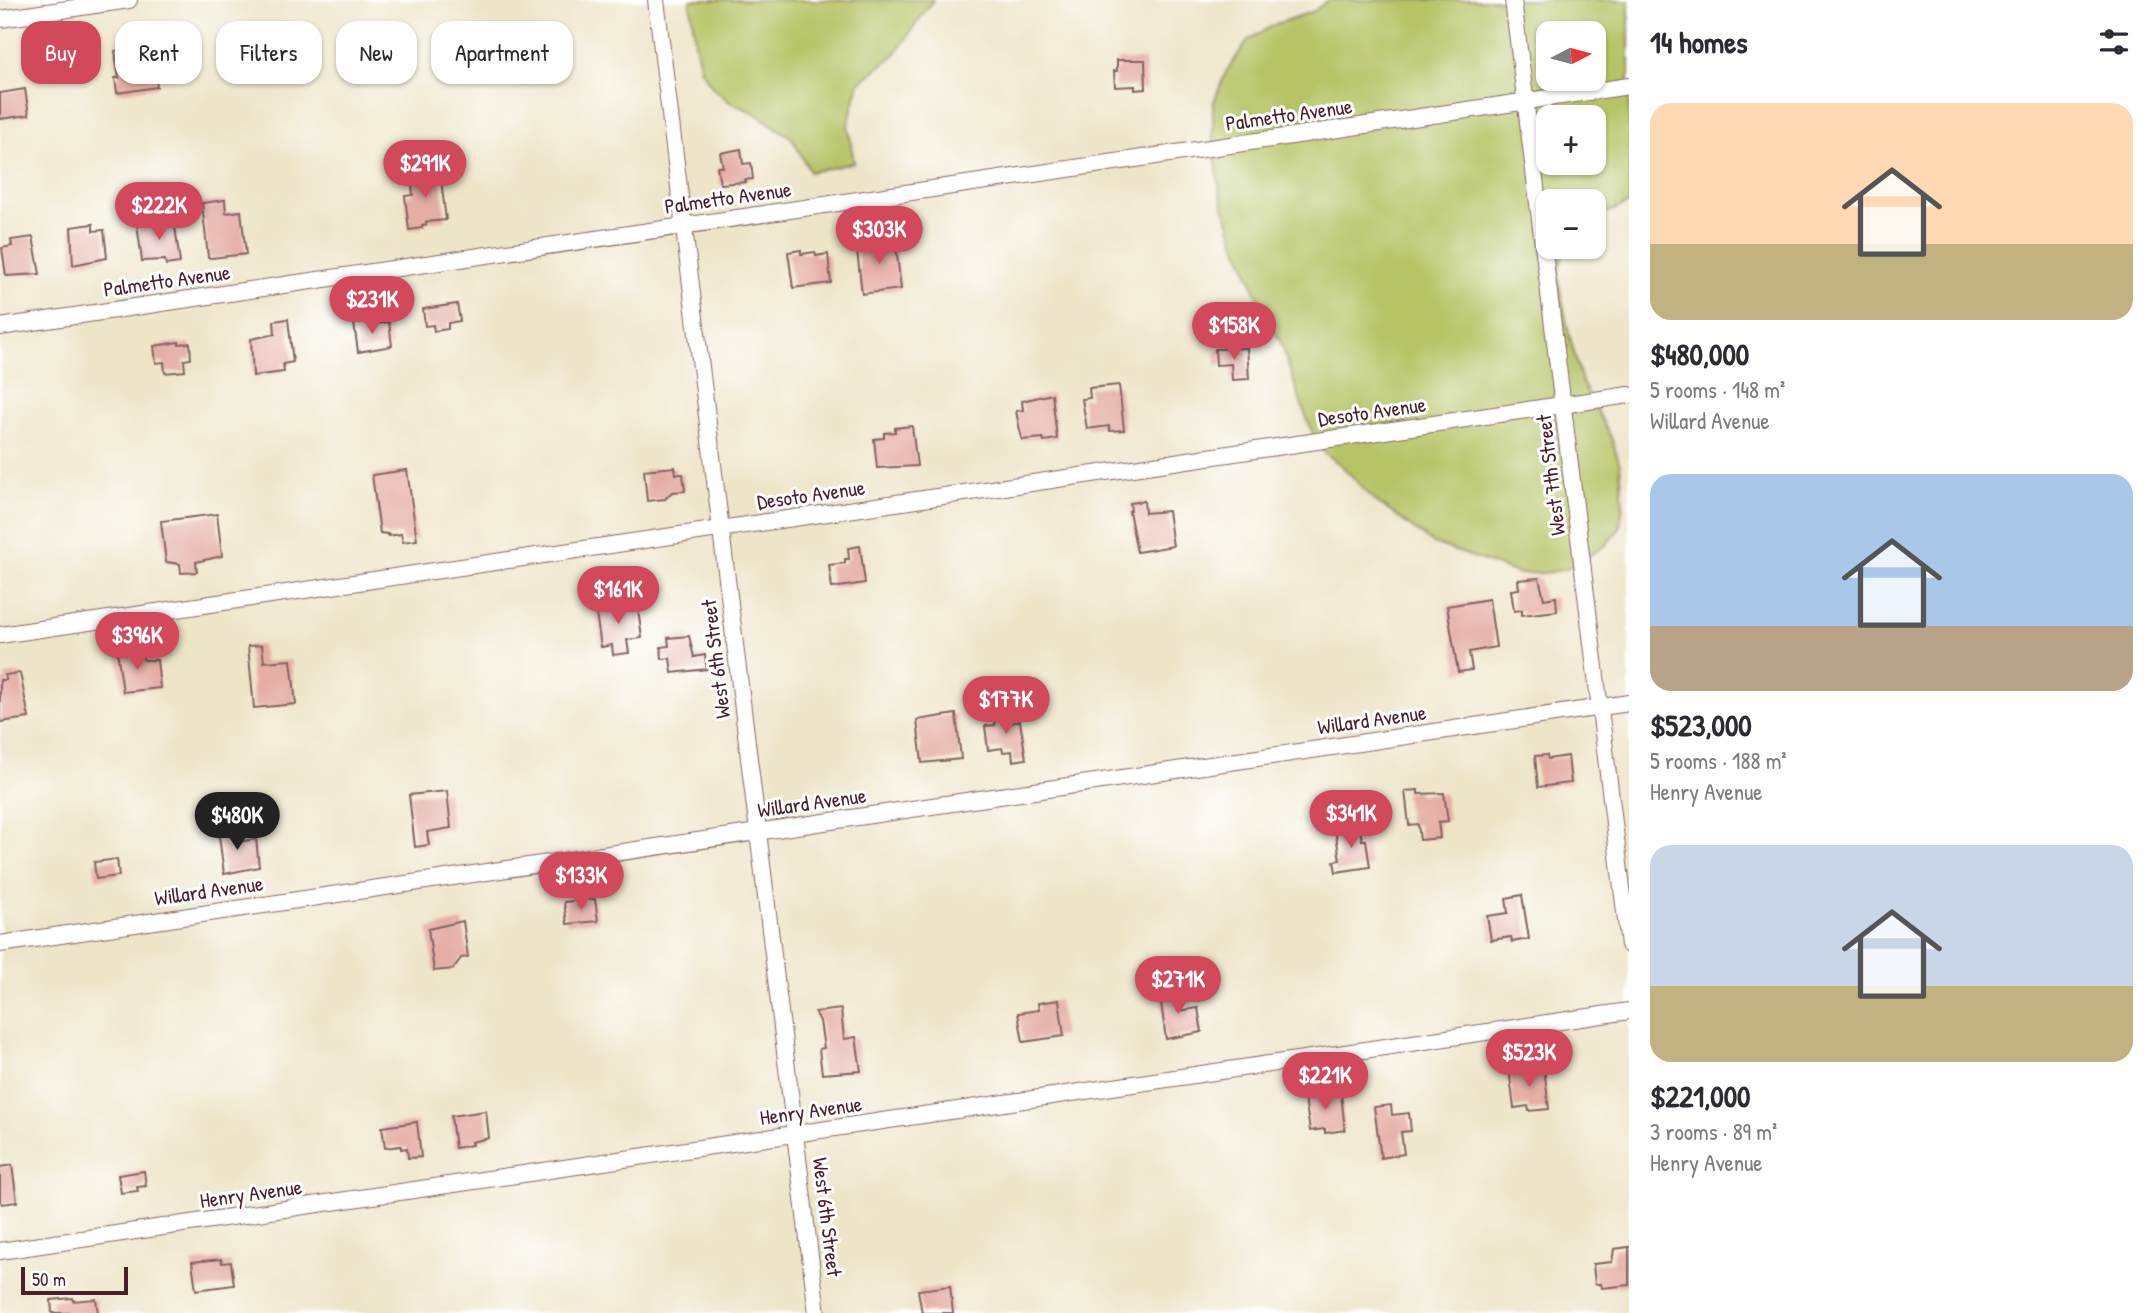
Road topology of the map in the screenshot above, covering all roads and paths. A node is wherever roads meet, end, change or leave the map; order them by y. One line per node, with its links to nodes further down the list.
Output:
1 (129, 0): 4 (street)
2 (656, 0): 7 (street, West 6th Street)
3 (1513, 0): 6 (street, West 7th Street)
4 (0, 19)
5 (1629, 86): 6 (street, Palmetto Avenue)
6 (1526, 101): 7 (street, Palmetto Avenue); 10 (street, West 7th Street)
7 (684, 226): 8 (street, Palmetto Avenue); 11 (street, West 6th Street)
8 (0, 327)
9 (1629, 396): 10 (street, Desoto Avenue)
10 (1563, 405): 11 (street, Desoto Avenue); 14 (street, West 7th Street)
11 (721, 529): 12 (street, Desoto Avenue); 15 (street, West 6th Street)
12 (0, 635)
13 (1629, 703): 14 (street, Willard Avenue)
14 (1600, 708): 15 (street, Willard Avenue); 17 (street, West 7th Street)
15 (758, 832): 16 (street, Willard Avenue); 19 (street, West 6th Street)
16 (0, 944)
17 (1629, 945)
18 (1629, 1012): 19 (street, Henry Avenue)
19 (795, 1134): 20 (street, Henry Avenue); 21 (street, West 6th Street)
20 (0, 1251)
21 (817, 1313)

